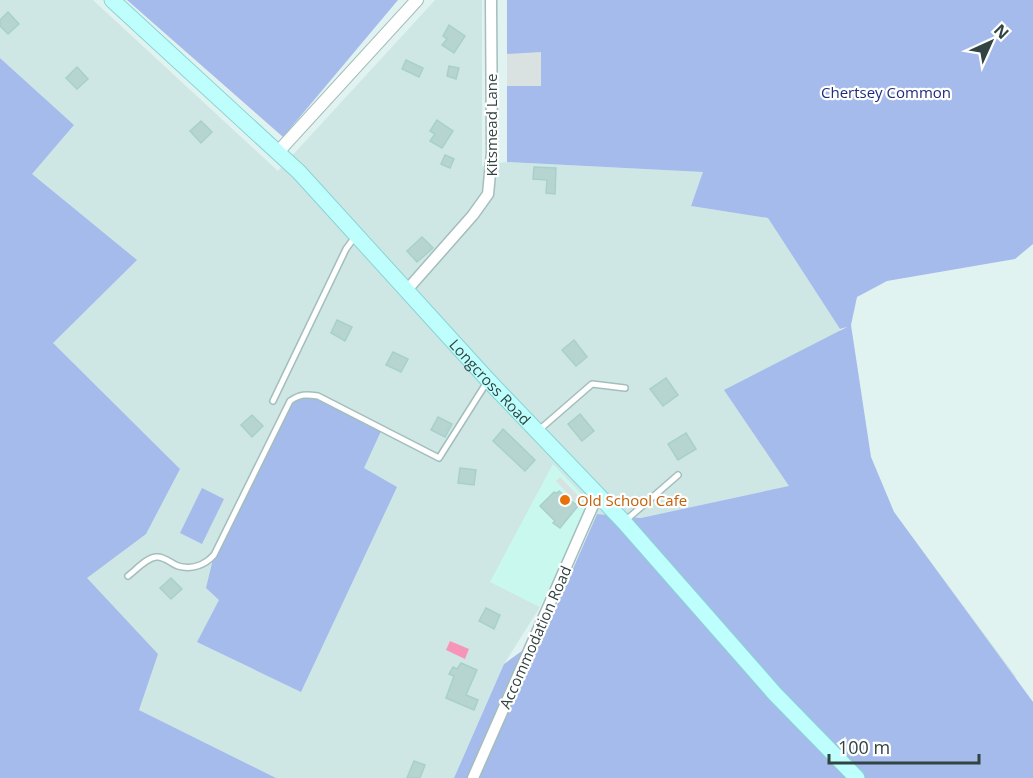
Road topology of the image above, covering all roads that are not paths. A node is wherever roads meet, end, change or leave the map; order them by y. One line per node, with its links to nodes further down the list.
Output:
1 (112, 0): 4 (main road, Longcross Road)
2 (417, 0): 4 (street)
3 (491, 0): 6 (street, Kitsmead Lane)
4 (278, 152): 5 (main road, Longcross Road)
5 (355, 236): 6 (main road, Longcross Road); 9 (lane)
6 (406, 291): 7 (main road, Longcross Road)
7 (488, 381): 10 (main road, Longcross Road); 14 (lane)
8 (625, 388): 10 (lane)
9 (273, 401)
10 (538, 431): 12 (main road, Longcross Road)
11 (678, 476): 13 (lane)
12 (599, 496): 13 (main road, Longcross Road); 15 (street, Accommodation Road)
13 (624, 522): 16 (main road, Longcross Road)
14 (128, 576)
15 (473, 778)
16 (857, 778)

